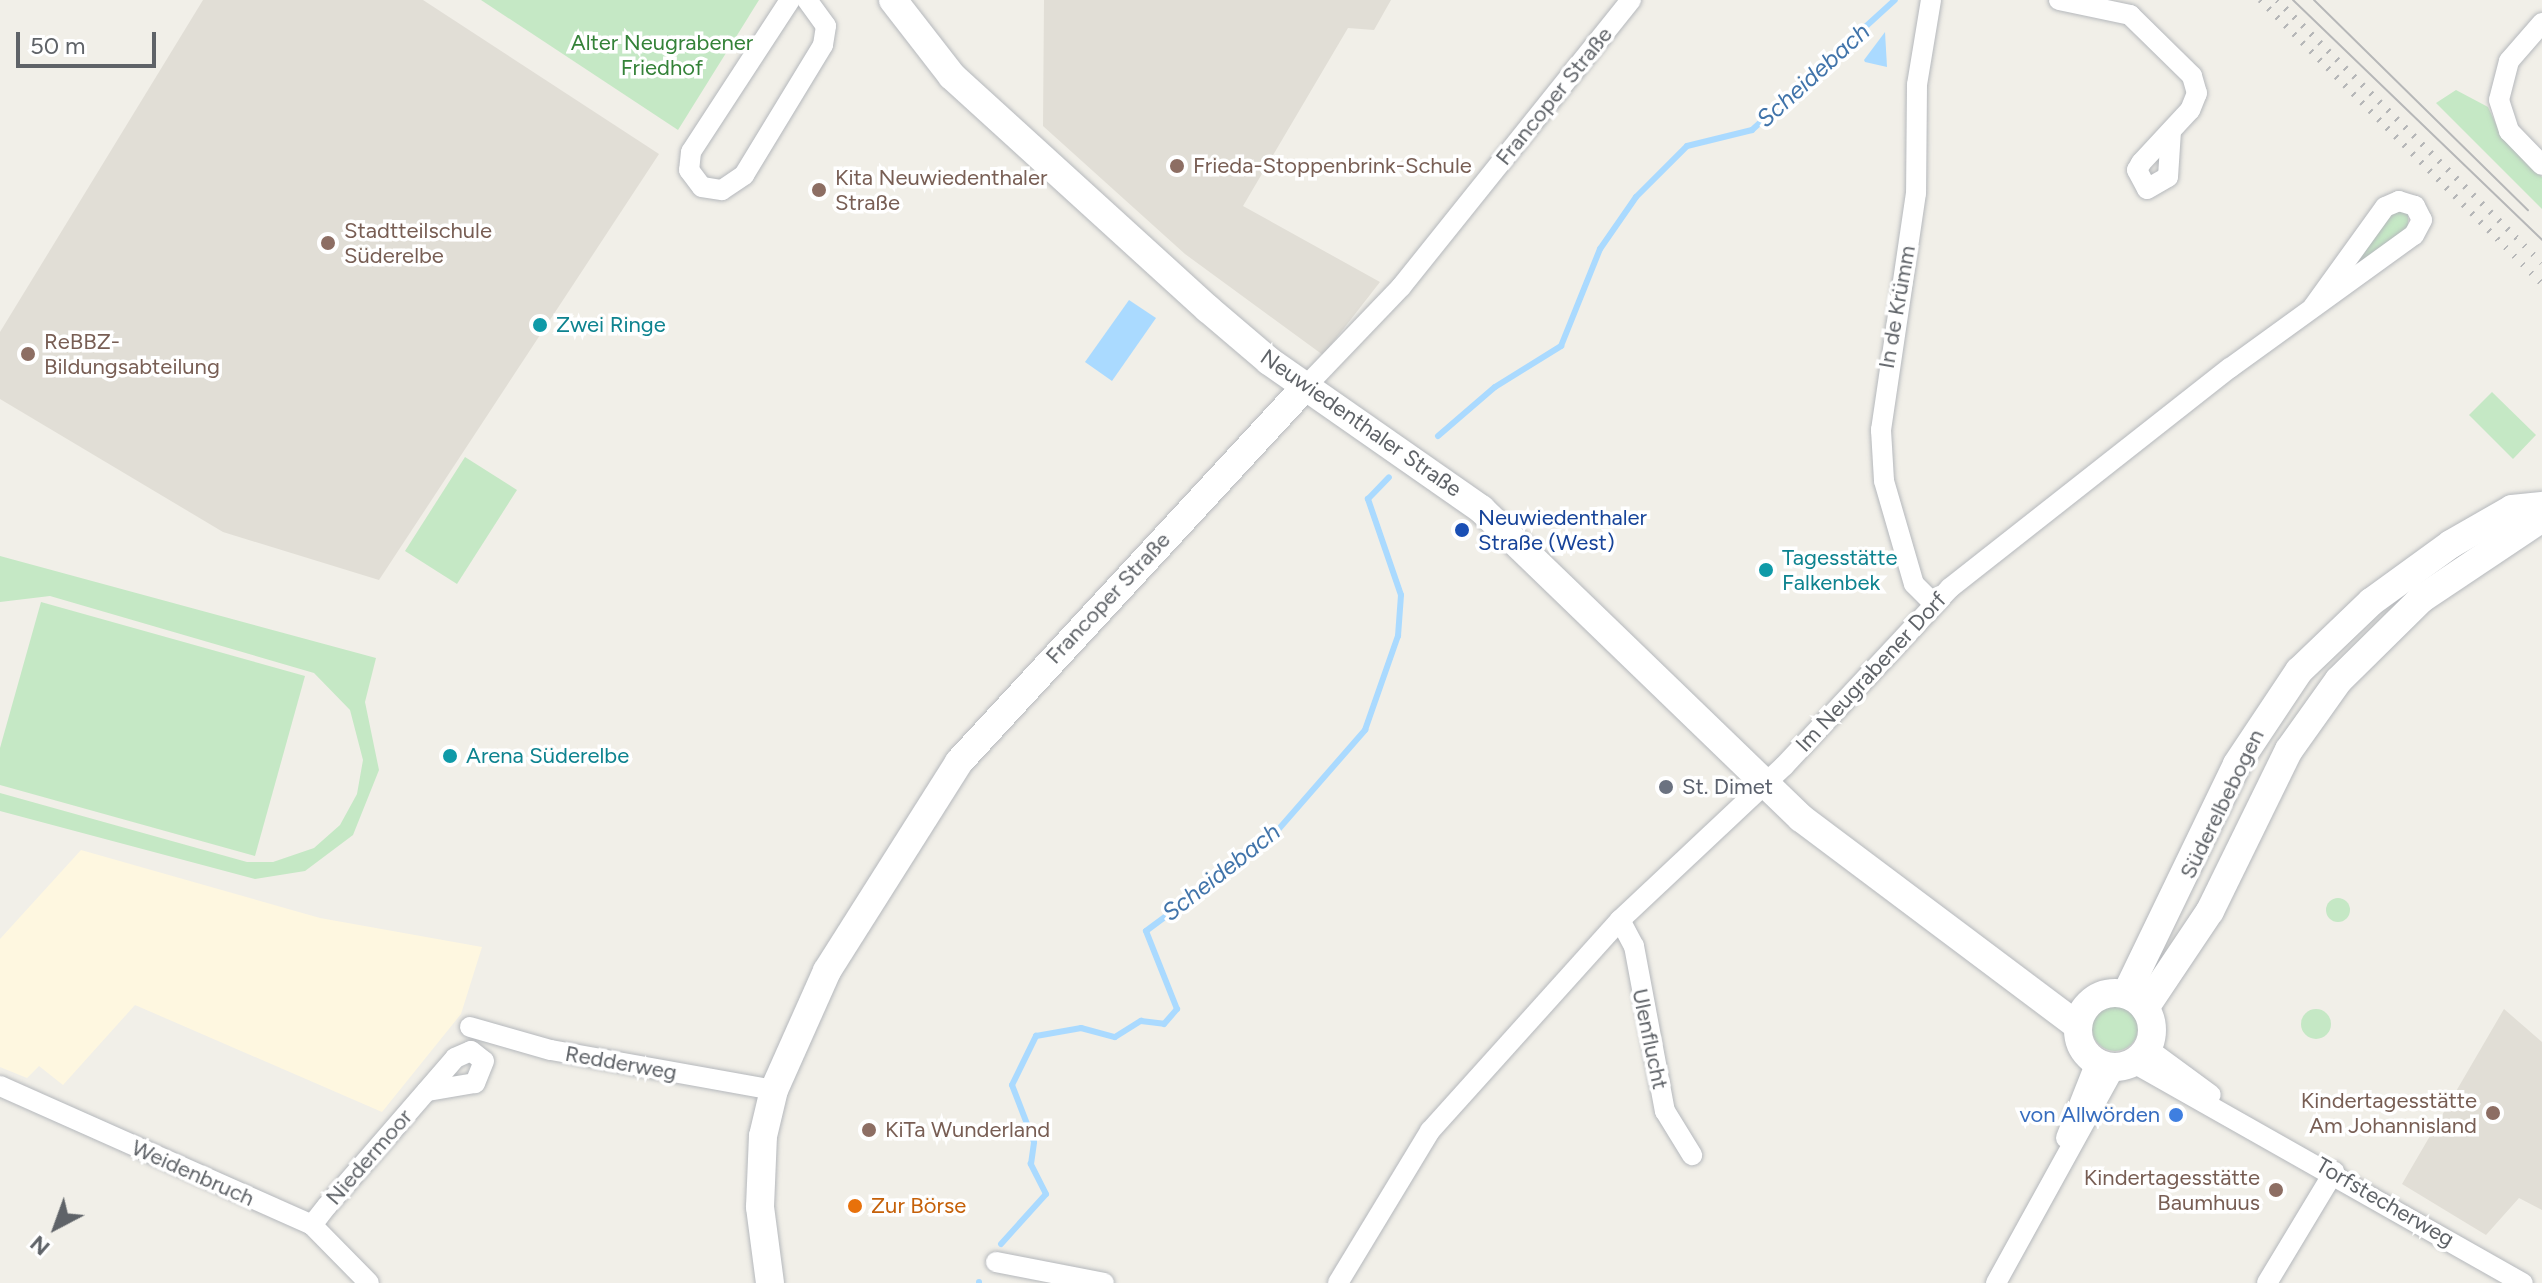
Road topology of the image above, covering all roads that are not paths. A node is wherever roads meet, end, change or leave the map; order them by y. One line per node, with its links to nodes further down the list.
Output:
1 (790, 0): 2 (street)
2 (807, 0)
3 (893, 0): 11 (main road, Neuwiedenthaler Straße)
4 (1631, 0): 11 (street, Francoper Straße)
5 (1931, 0): 14 (street, In de Krümm)
6 (2059, 0): 8 (street)
7 (2542, 23): 9 (street)
8 (2171, 131)
9 (2542, 165)
10 (2313, 307): 10 (street, Im Neugrabener Dorf); 14 (street, Im Neugrabener Dorf)
11 (1307, 385): 15 (main road, Neuwiedenthaler Straße); 22 (main road, Francoper Straße)
12 (2542, 506): 17 (main road, Süderelbebogen)
13 (2542, 518): 17 (main road, Süderelbebogen)
14 (1934, 604): 15 (street, Im Neugrabener Dorf)
15 (1764, 784): 16 (street, Im Neugrabener Dorf); 18 (main road, Neuwiedenthaler Straße)
16 (1620, 920): 24 (street, Ulenflucht); 31 (street, Im Neugrabener Dorf)
17 (2135, 1001): 18 (main road); 20 (main road, Süderelbebogen)
18 (2081, 1018): 20 (main road)
19 (470, 1027): 22 (street, Redderweg)
20 (2123, 1060): 25 (street, Torfstecherweg); 32 (street)
21 (0, 1086): 26 (street, Weidenbruch)
22 (774, 1090): 29 (main road, Francoper Straße)
23 (427, 1091): 26 (street, Niedermoor)
24 (1692, 1155)
25 (2334, 1172): 33 (street); 34 (street, Torfstecherweg)
26 (312, 1225): 28 (street, Weidenbruch)
27 (996, 1262): 30 (street)
28 (369, 1283)
29 (770, 1283)
30 (1104, 1283)
31 (1338, 1283)
32 (1996, 1283)
33 (2267, 1283)
34 (2523, 1283)

